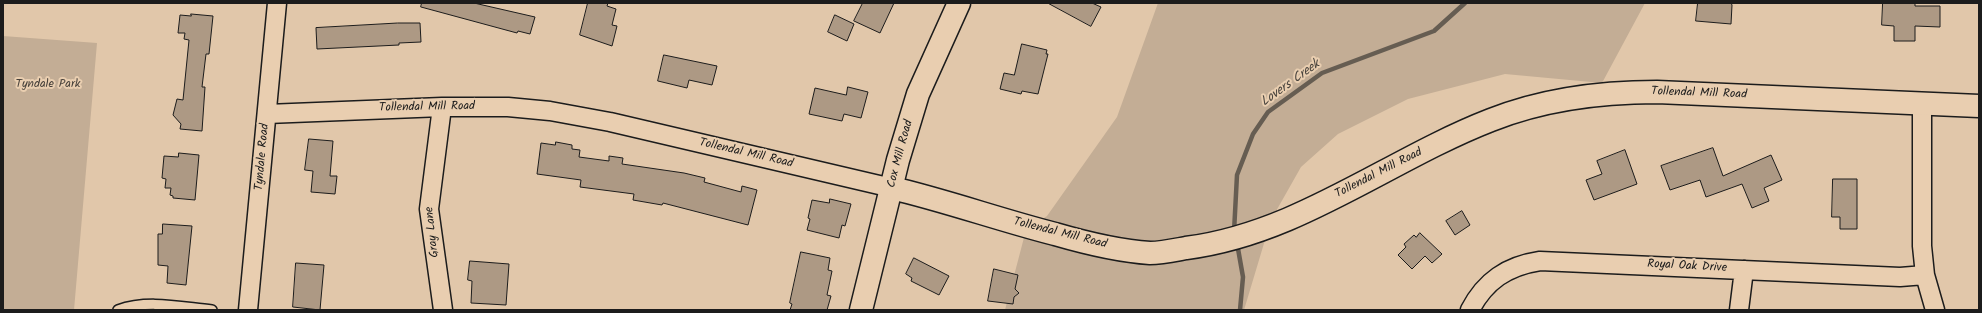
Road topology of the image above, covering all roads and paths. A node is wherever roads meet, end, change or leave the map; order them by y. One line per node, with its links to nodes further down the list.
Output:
1 (277, 3): 6 (street, Tyndale Road)
2 (959, 3): 7 (street, Cox Mill Road)
3 (1922, 105): 4 (street, Tollendal Mill Road); 7 (street, Tollendal Mill Road); 9 (street)
4 (1979, 106)
5 (442, 107): 6 (street, Tollendal Mill Road); 7 (street, Tollendal Mill Road); 13 (street, Gray Lane)
6 (267, 114): 12 (street, Tyndale Road)
7 (892, 188): 14 (street, Cox Mill Road)
8 (1744, 270): 9 (street, Royal Oak Drive); 15 (street, Royal Oak Drive); 16 (street)
9 (1925, 275): 17 (street)
10 (118, 310): 11 (lane)
11 (212, 310)
12 (248, 310)
13 (443, 310)
14 (861, 310)
15 (1470, 310)
16 (1739, 310)
17 (1935, 310)

